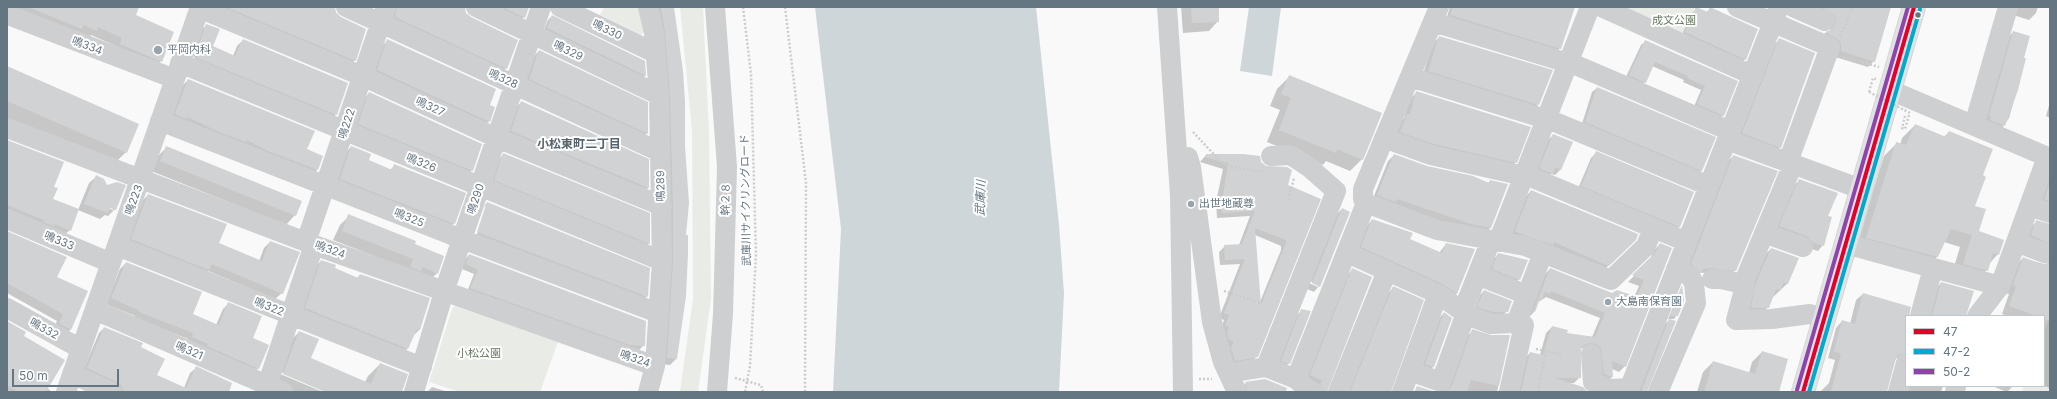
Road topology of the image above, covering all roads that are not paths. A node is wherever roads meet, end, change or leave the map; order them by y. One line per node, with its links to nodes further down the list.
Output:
1 (346, 7): 17 (street, 鳴328)
2 (476, 7): 20 (street, 鳴329)
3 (541, 7): 20 (street, 鳴290)
4 (560, 7): 21 (street, 鳴330)
5 (648, 7): 21 (street, 鳴289)
6 (715, 7): 109 (street, 幹２８)
7 (1167, 7): 34 (street)
8 (1590, 7): 22 (street)
9 (1601, 7): 24 (street)
10 (1737, 7): 18 (street)
11 (1793, 7): 19 (street)
12 (1914, 7): 28 (main road)
13 (2008, 7): 32 (street)
14 (200, 8): 23 (street, 鳴223); 25 (street, 鳴327)
15 (8, 13): 23 (street, 鳴334)
16 (1436, 14): 22 (street); 26 (street)
17 (383, 15): 25 (street, 鳴222); 27 (street, 鳴328)
18 (1776, 15): 24 (street); 42 (street)
19 (1825, 21)
20 (532, 34): 27 (street, 鳴290); 29 (street, 鳴329)
21 (655, 53): 29 (street, 鳴289)
22 (1568, 62): 30 (street); 36 (street)
23 (177, 71): 31 (street, 鳴223); 35 (street, 鳴326)
24 (1752, 75): 36 (street)
25 (362, 76): 35 (street, 鳴222); 37 (street, 鳴327)
26 (1410, 77): 30 (street); 38 (street)
27 (515, 84): 37 (street, 鳴290); 39 (street, 鳴328)
28 (1880, 91): 32 (street); 48 (main road)
29 (659, 95): 39 (street, 鳴289)
30 (1546, 118): 43 (street); 46 (street)
31 (160, 121): 44 (street, 鳴223); 45 (street, 鳴325)
32 (1974, 125): 41 (street)
33 (7, 128): 44 (street, 鳴324)
34 (1175, 130): 110 (street); 111 (street)
35 (345, 131): 45 (street, 鳴222); 47 (street, 鳴326)
36 (1729, 136): 42 (street); 46 (street)
37 (497, 138): 47 (street, 鳴290); 50 (street, 鳴327)
38 (1384, 138): 43 (street); 49 (street)
39 (660, 152): 50 (street, 鳴289)
40 (1272, 156): 55 (street)
41 (2048, 158): 51 (street)
42 (1791, 163): 48 (street); 56 (street)
43 (1523, 176): 54 (street); 58 (street)
44 (141, 180): 61 (street, 鳴324); 67 (street, 鳴223)
45 (326, 185): 57 (street, 鳴325); 61 (street, 鳴222)
46 (1709, 186): 59 (street)
47 (480, 187): 57 (street, 鳴290); 69 (street, 鳴326)
48 (1861, 189): 62 (main road)
49 (1366, 203): 58 (street); 64 (street)
50 (662, 206): 69 (street, 鳴289)
51 (2029, 206): 52 (street); 60 (street)
52 (2050, 213)
53 (7, 219): 67 (street, 鳴333)
54 (1653, 228): 59 (street); 65 (street)
55 (1320, 232): 64 (street); 68 (street)
56 (1764, 233): 63 (street); 77 (street)
57 (462, 239): 79 (street, 鳴290); 86 (street, 鳴325)
58 (1494, 241): 65 (street); 74 (street)
59 (1687, 242): 71 (street)
60 (2016, 242): 66 (street); 78 (street)
61 (310, 243): 79 (street, 鳴324); 87 (street, 鳴222)
62 (1846, 244): 70 (street); 90 (main road)
63 (1803, 247)
64 (1348, 249): 72 (street); 73 (street)
65 (1543, 253): 82 (street)
66 (2044, 253)
67 (114, 254): 84 (street, 鳴223); 87 (street, 鳴322)
68 (1309, 260): 73 (street); 76 (street)
69 (662, 261): 86 (street, 鳴289)
70 (1934, 268): 78 (street); 88 (street)
71 (1676, 269): 105 (street); 116 (street)
72 (1387, 270): 81 (street); 113 (street)
73 (1339, 273): 80 (street)
74 (1478, 275): 82 (street); 85 (street)
75 (1712, 279): 77 (street)
76 (1300, 281): 80 (street); 92 (street)
77 (1743, 284): 90 (street)
78 (2000, 286): 89 (street)
79 (444, 292): 96 (street, 鳴324); 97 (street, 鳴290)
80 (1330, 294): 95 (street)
81 (1438, 294): 85 (street); 101 (street)
82 (1527, 295): 91 (street)
83 (7, 308): 93 (street, 鳴332)
84 (95, 310): 93 (street, 鳴223); 104 (street, 鳴321)
85 (1464, 312): 91 (street); 101 (street)
86 (658, 313): 96 (street, 鳴289)
87 (291, 315): 97 (street, 鳴322); 104 (street, 鳴222)
88 (1920, 315)
89 (1978, 315)
90 (1824, 318): 117 (main road)
91 (1516, 323): 115 (street)
92 (1275, 344): 95 (street); 98 (street)
93 (81, 349): 103 (street, 鳴223)
94 (1591, 354): 105 (street)
95 (1305, 356): 102 (street)
96 (655, 366): 108 (street, 鳴289)
97 (422, 367): 107 (street, 鳴290)
98 (1266, 367): 100 (street); 102 (street)
99 (1905, 367): 118 (street)
100 (1241, 371)
101 (1410, 372): 114 (street)
102 (1296, 379): 112 (street)
103 (69, 383): 106 (street)
104 (272, 390)
105 (1629, 390)
106 (112, 392)
107 (414, 392)
108 (648, 392)
109 (717, 392)
110 (1183, 392)
111 (1237, 392)
112 (1313, 392)
113 (1338, 392)
114 (1402, 392)
115 (1509, 392)
116 (1658, 392)
117 (1803, 392)
118 (1898, 392)

